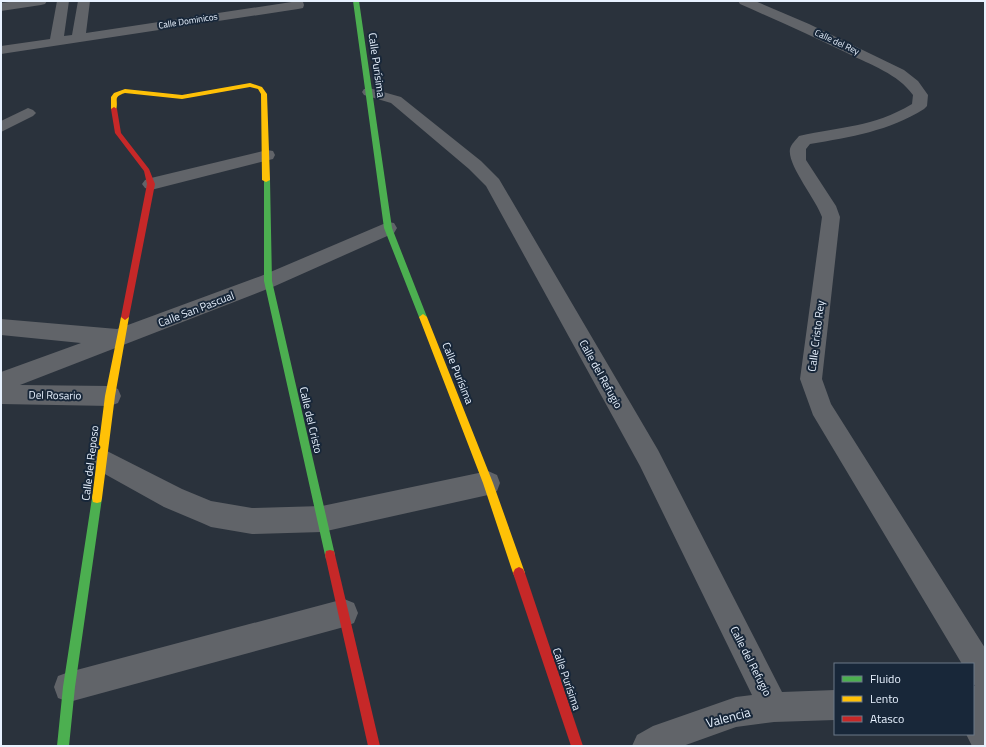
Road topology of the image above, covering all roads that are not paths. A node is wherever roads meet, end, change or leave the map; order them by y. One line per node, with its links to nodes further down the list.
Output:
1 (41, 1): 7 (street)
2 (63, 1): 10 (street)
3 (84, 1): 9 (street)
4 (356, 1): 12 (street, Calle Purísima)
5 (744, 1): 13 (street, Calle del Rey)
6 (298, 5): 8 (street, Calle Dominicos)
7 (1, 6)
8 (258, 6): 9 (street, Calle Dominicos)
9 (78, 38): 10 (street, Calle Dominicos)
10 (56, 42): 11 (street, Calle Dominicos)
11 (1, 50)
12 (369, 92): 18 (street, Calle Purísima); 34 (street, Calle del Refugio)
13 (921, 95): 29 (street, Calle Cristo Rey)
14 (28, 113): 15 (street)
15 (1, 127)
16 (266, 155): 17 (street); 17 (street, Calle del Cristo); 19 (street, Calle del Cristo)
17 (151, 184): 21 (street, Calle del Reposo)
18 (388, 228): 19 (street, Calle San Pascual); 26 (street, Calle Purísima)
19 (268, 281): 21 (street, Calle San Pascual); 27 (street, Calle del Cristo)
20 (1, 327): 21 (street)
21 (120, 338): 22 (street, Calle San Pascual); 24 (street, Calle del Reposo)
22 (1, 382)
23 (1, 394): 24 (street, Del Rosario)
24 (110, 396): 25 (street, Calle del Reposo)
25 (103, 460): 27 (street); 30 (street, Calle del Reposo)
26 (488, 483): 27 (street); 39 (street, Calle Purísima)
27 (322, 519): 28 (street, Calle del Cristo)
28 (344, 613): 30 (street); 38 (street, Calle del Cristo)
29 (985, 675)
30 (69, 688): 37 (street, Calle del Reposo)
31 (985, 700): 32 (street)
32 (974, 701)
33 (834, 705): 34 (street, Valencia)
34 (774, 707): 40 (street, Valencia)
35 (974, 716): 36 (street)
36 (985, 739)
37 (63, 746)
38 (374, 746)
39 (577, 746)
40 (648, 746)

